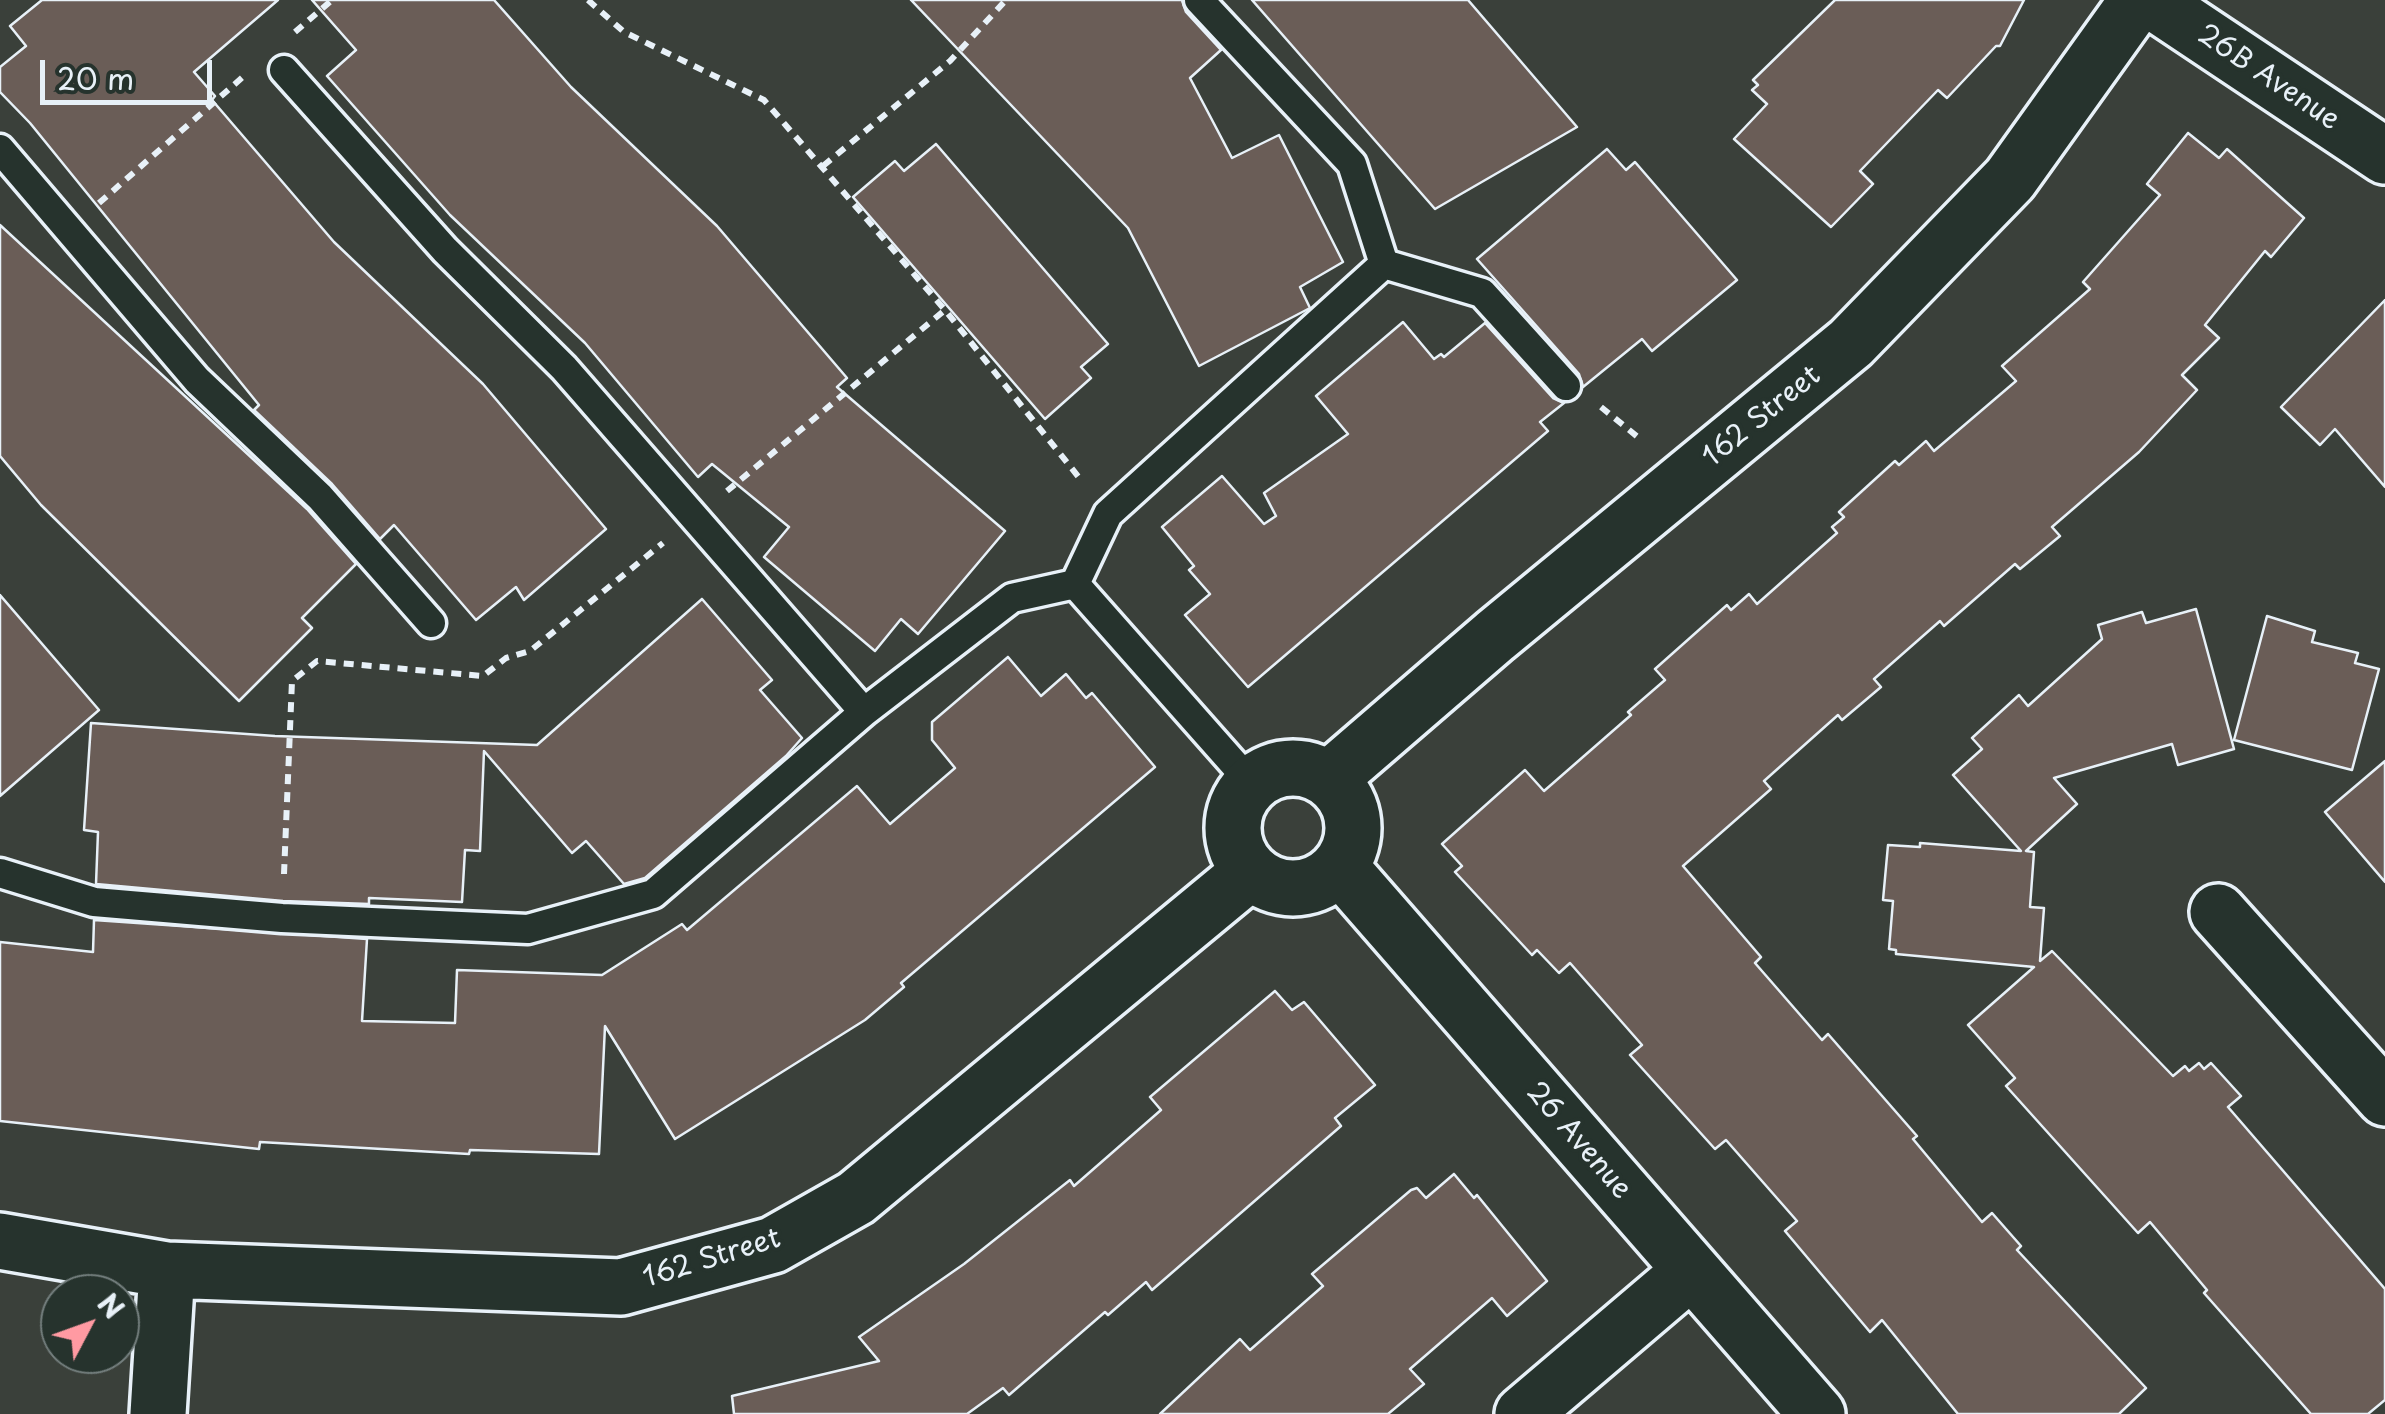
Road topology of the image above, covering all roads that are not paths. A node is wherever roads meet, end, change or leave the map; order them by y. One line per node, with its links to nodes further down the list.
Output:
1 (1199, 0): 7 (lane)
2 (2138, 0): 12 (street, 162 Street)
3 (2151, 0): 6 (street, 26B Avenue)
4 (274, 60): 11 (lane)
5 (0, 149): 10 (lane)
6 (2385, 156)
7 (1384, 264): 8 (lane); 9 (lane)
8 (1566, 386)
9 (1075, 584): 11 (lane); 13 (lane)
10 (431, 623)
11 (864, 712): 16 (lane)
12 (1328, 779): 13 (street); 14 (street)
13 (1251, 784): 15 (street)
14 (1340, 867): 15 (street); 21 (street, 26 Avenue)
15 (1250, 872): 20 (street, 162 Street)
16 (0, 873)
17 (2218, 912): 18 (street)
18 (2385, 1098)
19 (0, 1242): 20 (street, 162 Street)
20 (167, 1270): 22 (street)
21 (1692, 1271): 23 (street); 24 (street, 26 Avenue)
22 (158, 1414)
23 (1523, 1414)
24 (1817, 1414)

